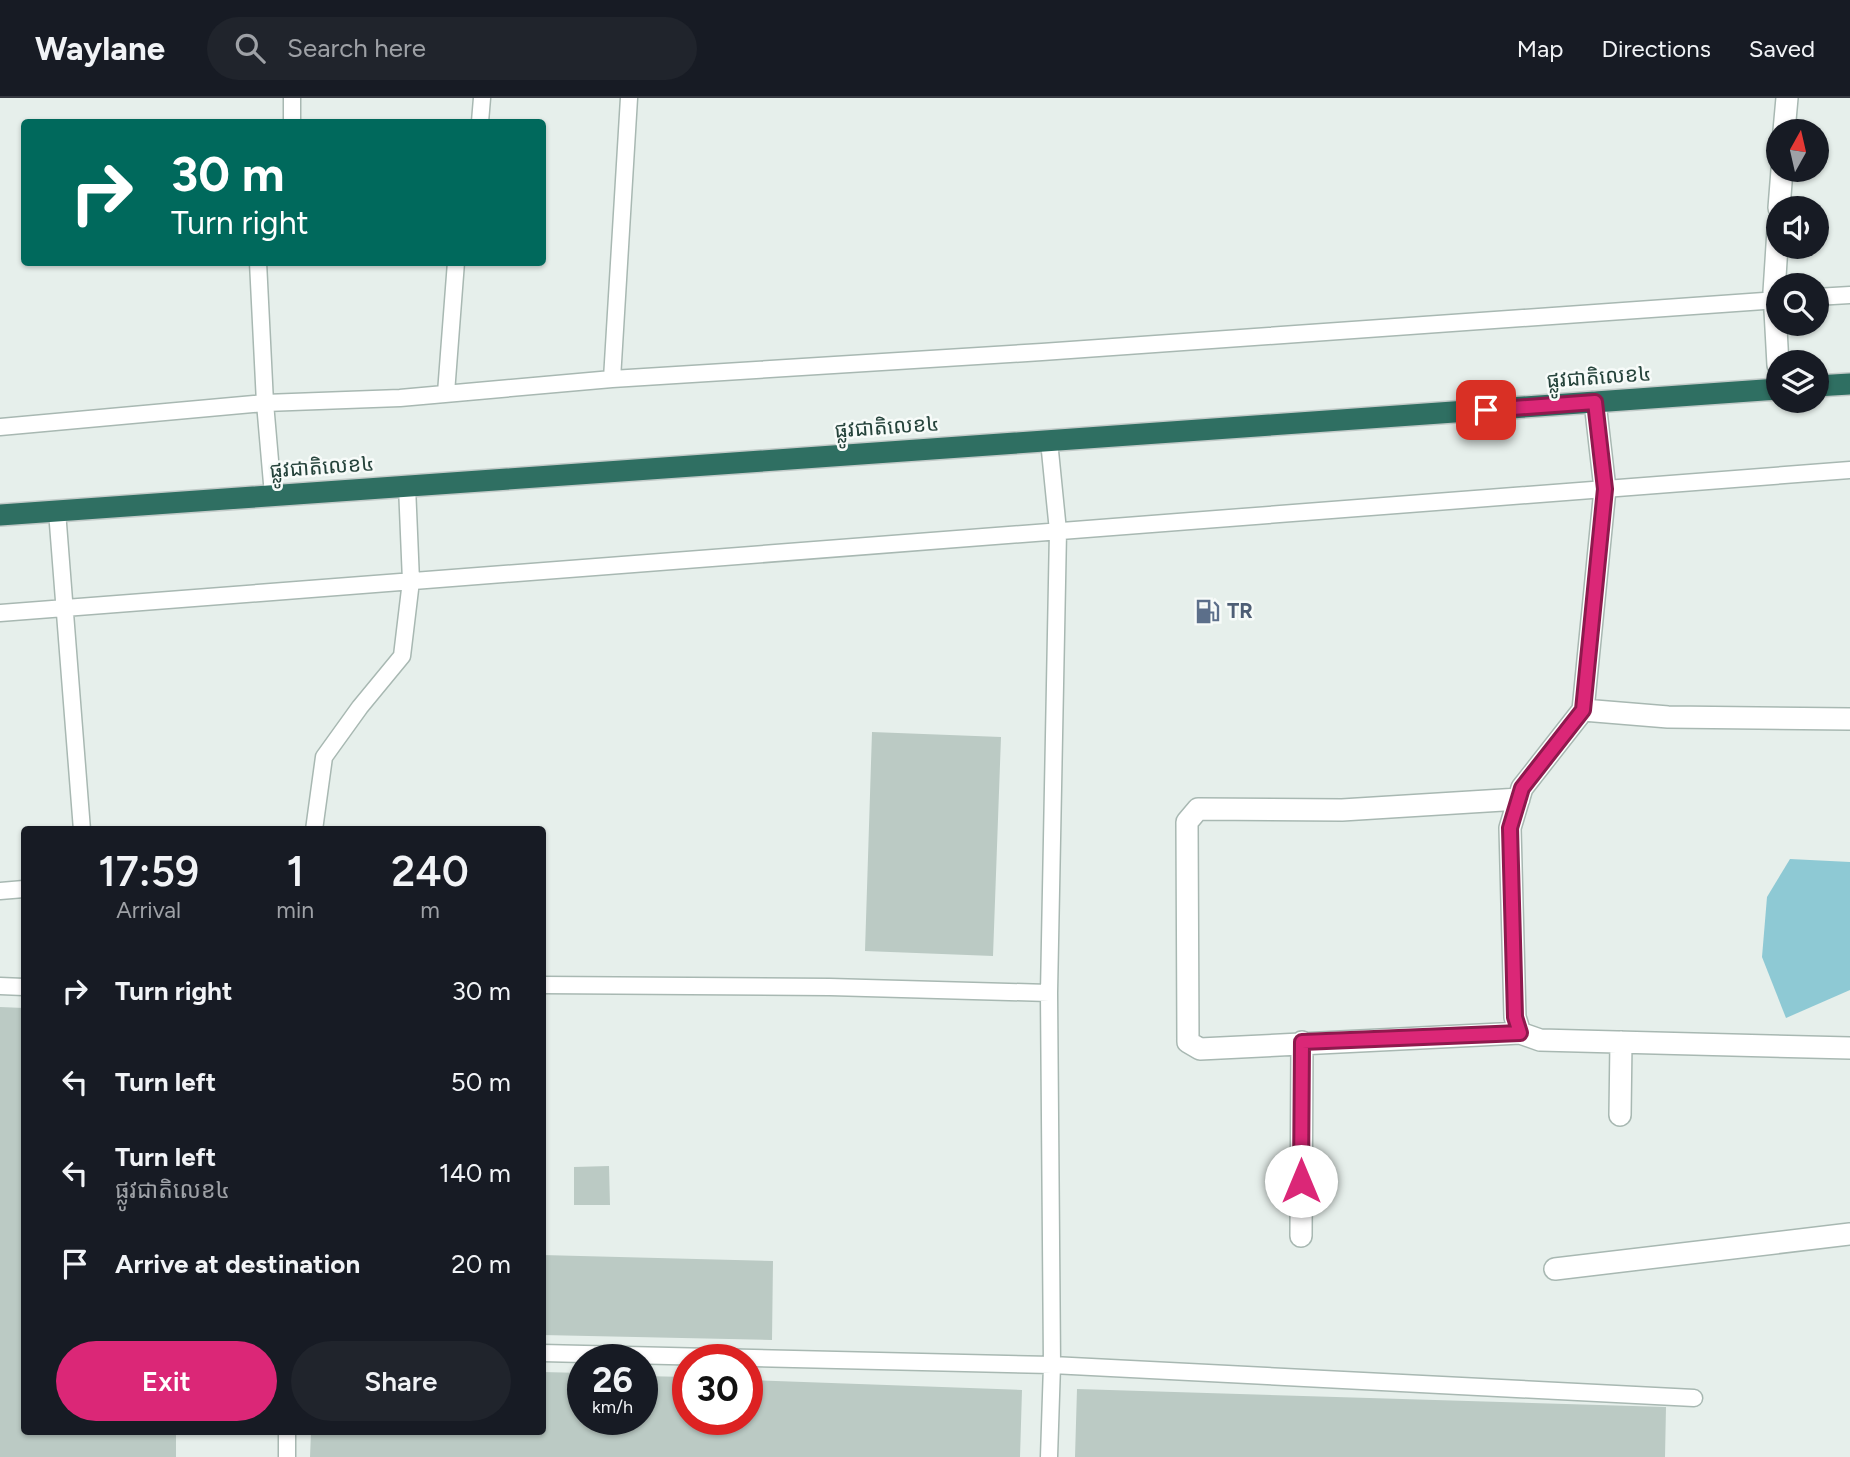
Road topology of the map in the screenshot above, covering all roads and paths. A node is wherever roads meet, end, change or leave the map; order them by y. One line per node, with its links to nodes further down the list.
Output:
1 (292, 98): 5 (lane)
2 (482, 98): 6 (lane)
3 (629, 98): 13 (lane)
4 (1787, 98): 7 (street)
5 (292, 119)
6 (480, 119)
7 (1785, 119)
8 (258, 266): 19 (lane)
9 (456, 266): 17 (lane)
10 (1850, 295): 11 (lane)
11 (1829, 296)
12 (1766, 301): 13 (lane)
13 (612, 379): 17 (lane)
14 (1850, 384): 15 (highway)
15 (1829, 385)
16 (1766, 390): 18 (highway, ផ្លូវជាតិលេខ៤)
17 (446, 393): 19 (lane)
18 (1595, 402): 21 (highway, ផ្លូវជាតិលេខ៤); 24 (street)
19 (265, 403): 20 (lane); 25 (lane)
20 (0, 427)
21 (1049, 441): 23 (highway, ផ្លូវជាតិលេខ៤); 28 (lane)
22 (1850, 470): 24 (lane)
23 (407, 486): 25 (highway, ផ្លូវជាតិលេខ៤); 29 (lane)
24 (1605, 489): 28 (lane); 32 (street)
25 (273, 495): 26 (highway, ផ្លូវជាតិលេខ៤)
26 (57, 511): 27 (highway, ផ្លូវជាតិលេខ៤); 30 (lane)
27 (0, 515)
28 (1058, 531): 29 (lane); 42 (lane)
29 (411, 581): 30 (lane); 36 (lane)
30 (65, 607): 31 (lane); 35 (lane)
31 (0, 613)
32 (1583, 710): 33 (street); 34 (street)
33 (1850, 719)
34 (1519, 799): 43 (street); 44 (street)
35 (82, 826)
36 (315, 826)
37 (21, 888): 38 (lane)
38 (0, 891)
39 (546, 985): 42 (lane)
40 (0, 986): 41 (lane)
41 (21, 987)
42 (1049, 993): 52 (lane)
43 (1520, 1033): 44 (street); 45 (street)
44 (1302, 1042): 49 (street)
45 (1621, 1042): 46 (street); 47 (street)
46 (1850, 1048)
47 (1620, 1115)
48 (1850, 1234): 50 (street)
49 (1301, 1236)
50 (1555, 1269)
51 (546, 1353): 52 (lane)
52 (1052, 1365): 53 (lane); 56 (lane)
53 (1694, 1398)
54 (287, 1435): 55 (lane)
55 (287, 1457)
56 (1049, 1457)

